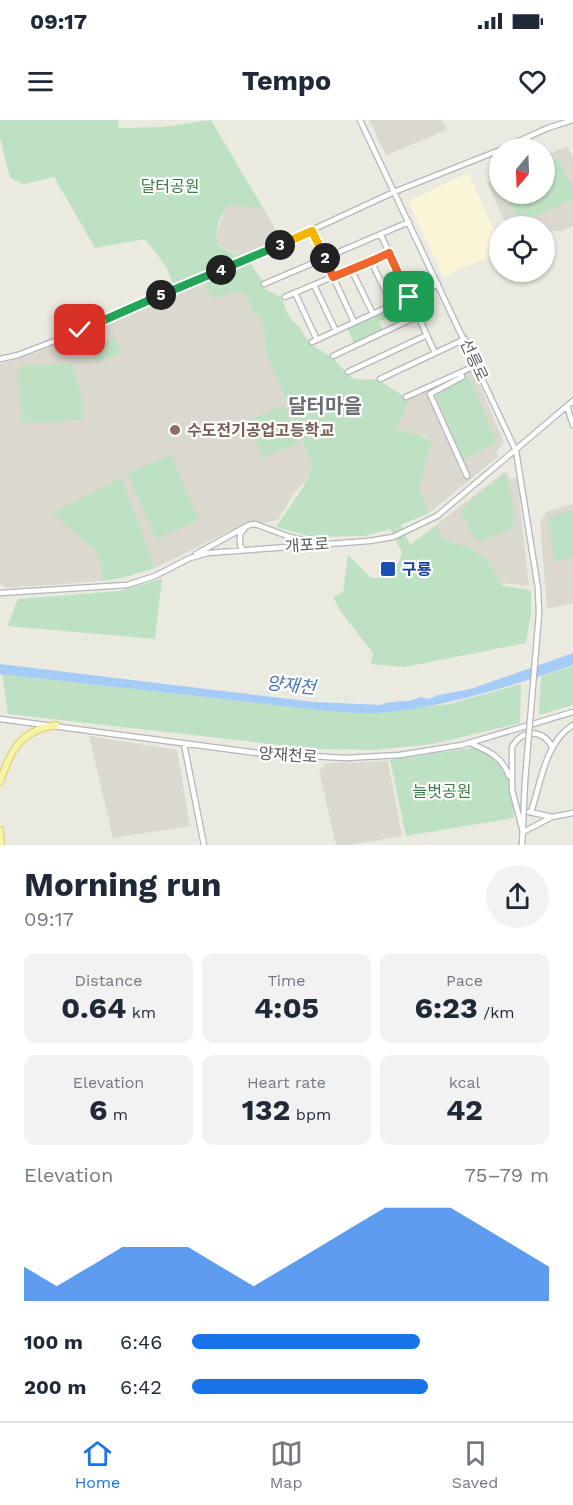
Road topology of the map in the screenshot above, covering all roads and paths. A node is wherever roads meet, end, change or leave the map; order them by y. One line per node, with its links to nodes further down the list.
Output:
1 (360, 120): 5 (street, 선릉로)
2 (573, 120): 3 (street)
3 (526, 138)
4 (489, 154): 5 (street)
5 (394, 192): 6 (street, 선릉로); 7 (street)
6 (409, 222): 8 (street); 15 (street, 선릉로)
7 (312, 231): 10 (street); 29 (street)
8 (381, 235): 9 (street); 10 (street)
9 (389, 253): 11 (street); 19 (street)
10 (325, 258): 13 (street); 14 (street)
11 (371, 261): 12 (street); 20 (street)
12 (351, 269): 13 (street); 21 (street)
13 (333, 277): 16 (street); 23 (street)
14 (264, 284)
15 (438, 284): 19 (street); 26 (street, 선릉로)
16 (314, 285): 17 (street); 24 (street)
17 (295, 293): 18 (street); 24 (street)
18 (285, 297)
19 (409, 297): 20 (street); 22 (street)
20 (392, 305): 21 (street)
21 (373, 314): 23 (street)
22 (418, 316): 25 (street); 28 (street)
23 (354, 322): 24 (street)
24 (336, 331)
25 (427, 334): 27 (street); 31 (street)
26 (465, 339): 27 (street); 30 (street, 선릉로)
27 (435, 353): 33 (street)
28 (333, 356)
29 (0, 359)
30 (477, 365): 34 (street); 38 (street, 선릉로)
31 (348, 372)
32 (461, 374): 39 (street)
33 (380, 379)
34 (406, 397)
35 (573, 402): 36 (street, 개포로)
36 (567, 406): 37 (street); 38 (street, 개포로)
37 (573, 425)
38 (516, 451): 41 (street, 개포로); 54 (street, 선릉로, bridge)
39 (467, 476)
40 (245, 527): 41 (street); 42 (street); 43 (street)
41 (321, 543): 42 (street, 개포로)
42 (243, 550): 43 (street, 개포로)
43 (190, 558): 44 (street, 개포로)
44 (0, 593)
45 (573, 712): 49 (street, 양재천로)
46 (0, 719): 47 (street, 양재천로)
47 (56, 725): 50 (street, 양재천로); 52 (main road)
48 (573, 725): 51 (street)
49 (470, 743): 50 (street, 양재천로); 53 (street)
50 (184, 744): 61 (street)
51 (552, 747): 53 (street); 55 (street)
52 (0, 782)
53 (511, 784): 59 (street)
54 (524, 811): 55 (street); 59 (street)
55 (531, 812): 57 (street)
56 (573, 813): 57 (street)
57 (552, 817): 59 (street)
58 (0, 830): 60 (main road)
59 (523, 832): 62 (street)
60 (1, 845)
61 (204, 845)
62 (522, 845)

